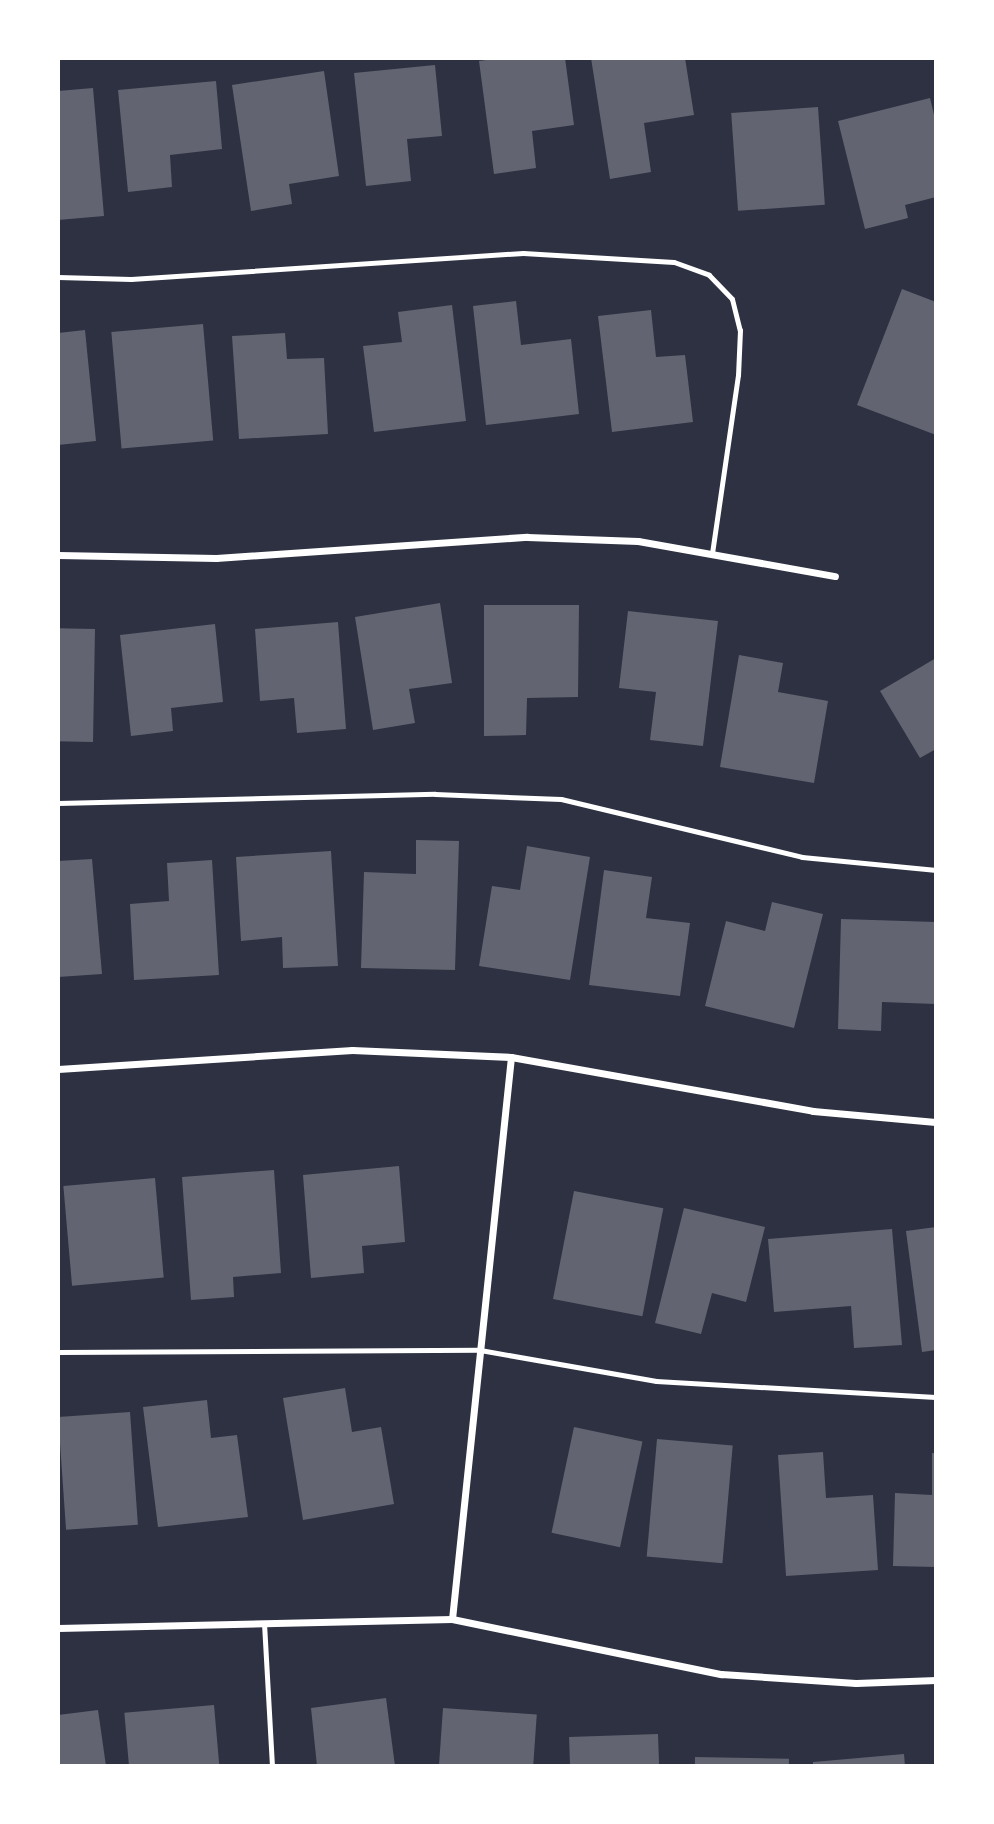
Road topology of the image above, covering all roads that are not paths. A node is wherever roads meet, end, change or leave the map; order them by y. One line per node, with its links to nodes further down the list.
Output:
1 (58, 277): 2 (lane)
2 (712, 554): 3 (street); 4 (street)
3 (58, 555)
4 (835, 576)
5 (58, 803): 6 (lane)
6 (936, 870)
7 (511, 1057): 8 (street); 9 (street); 10 (street)
8 (58, 1069)
9 (936, 1122)
10 (480, 1350): 11 (lane); 12 (lane); 13 (street)
11 (58, 1352)
12 (936, 1397)
13 (452, 1619): 14 (street); 16 (street)
14 (264, 1623): 15 (street); 17 (lane)
15 (58, 1628)
16 (936, 1680)
17 (272, 1766)

